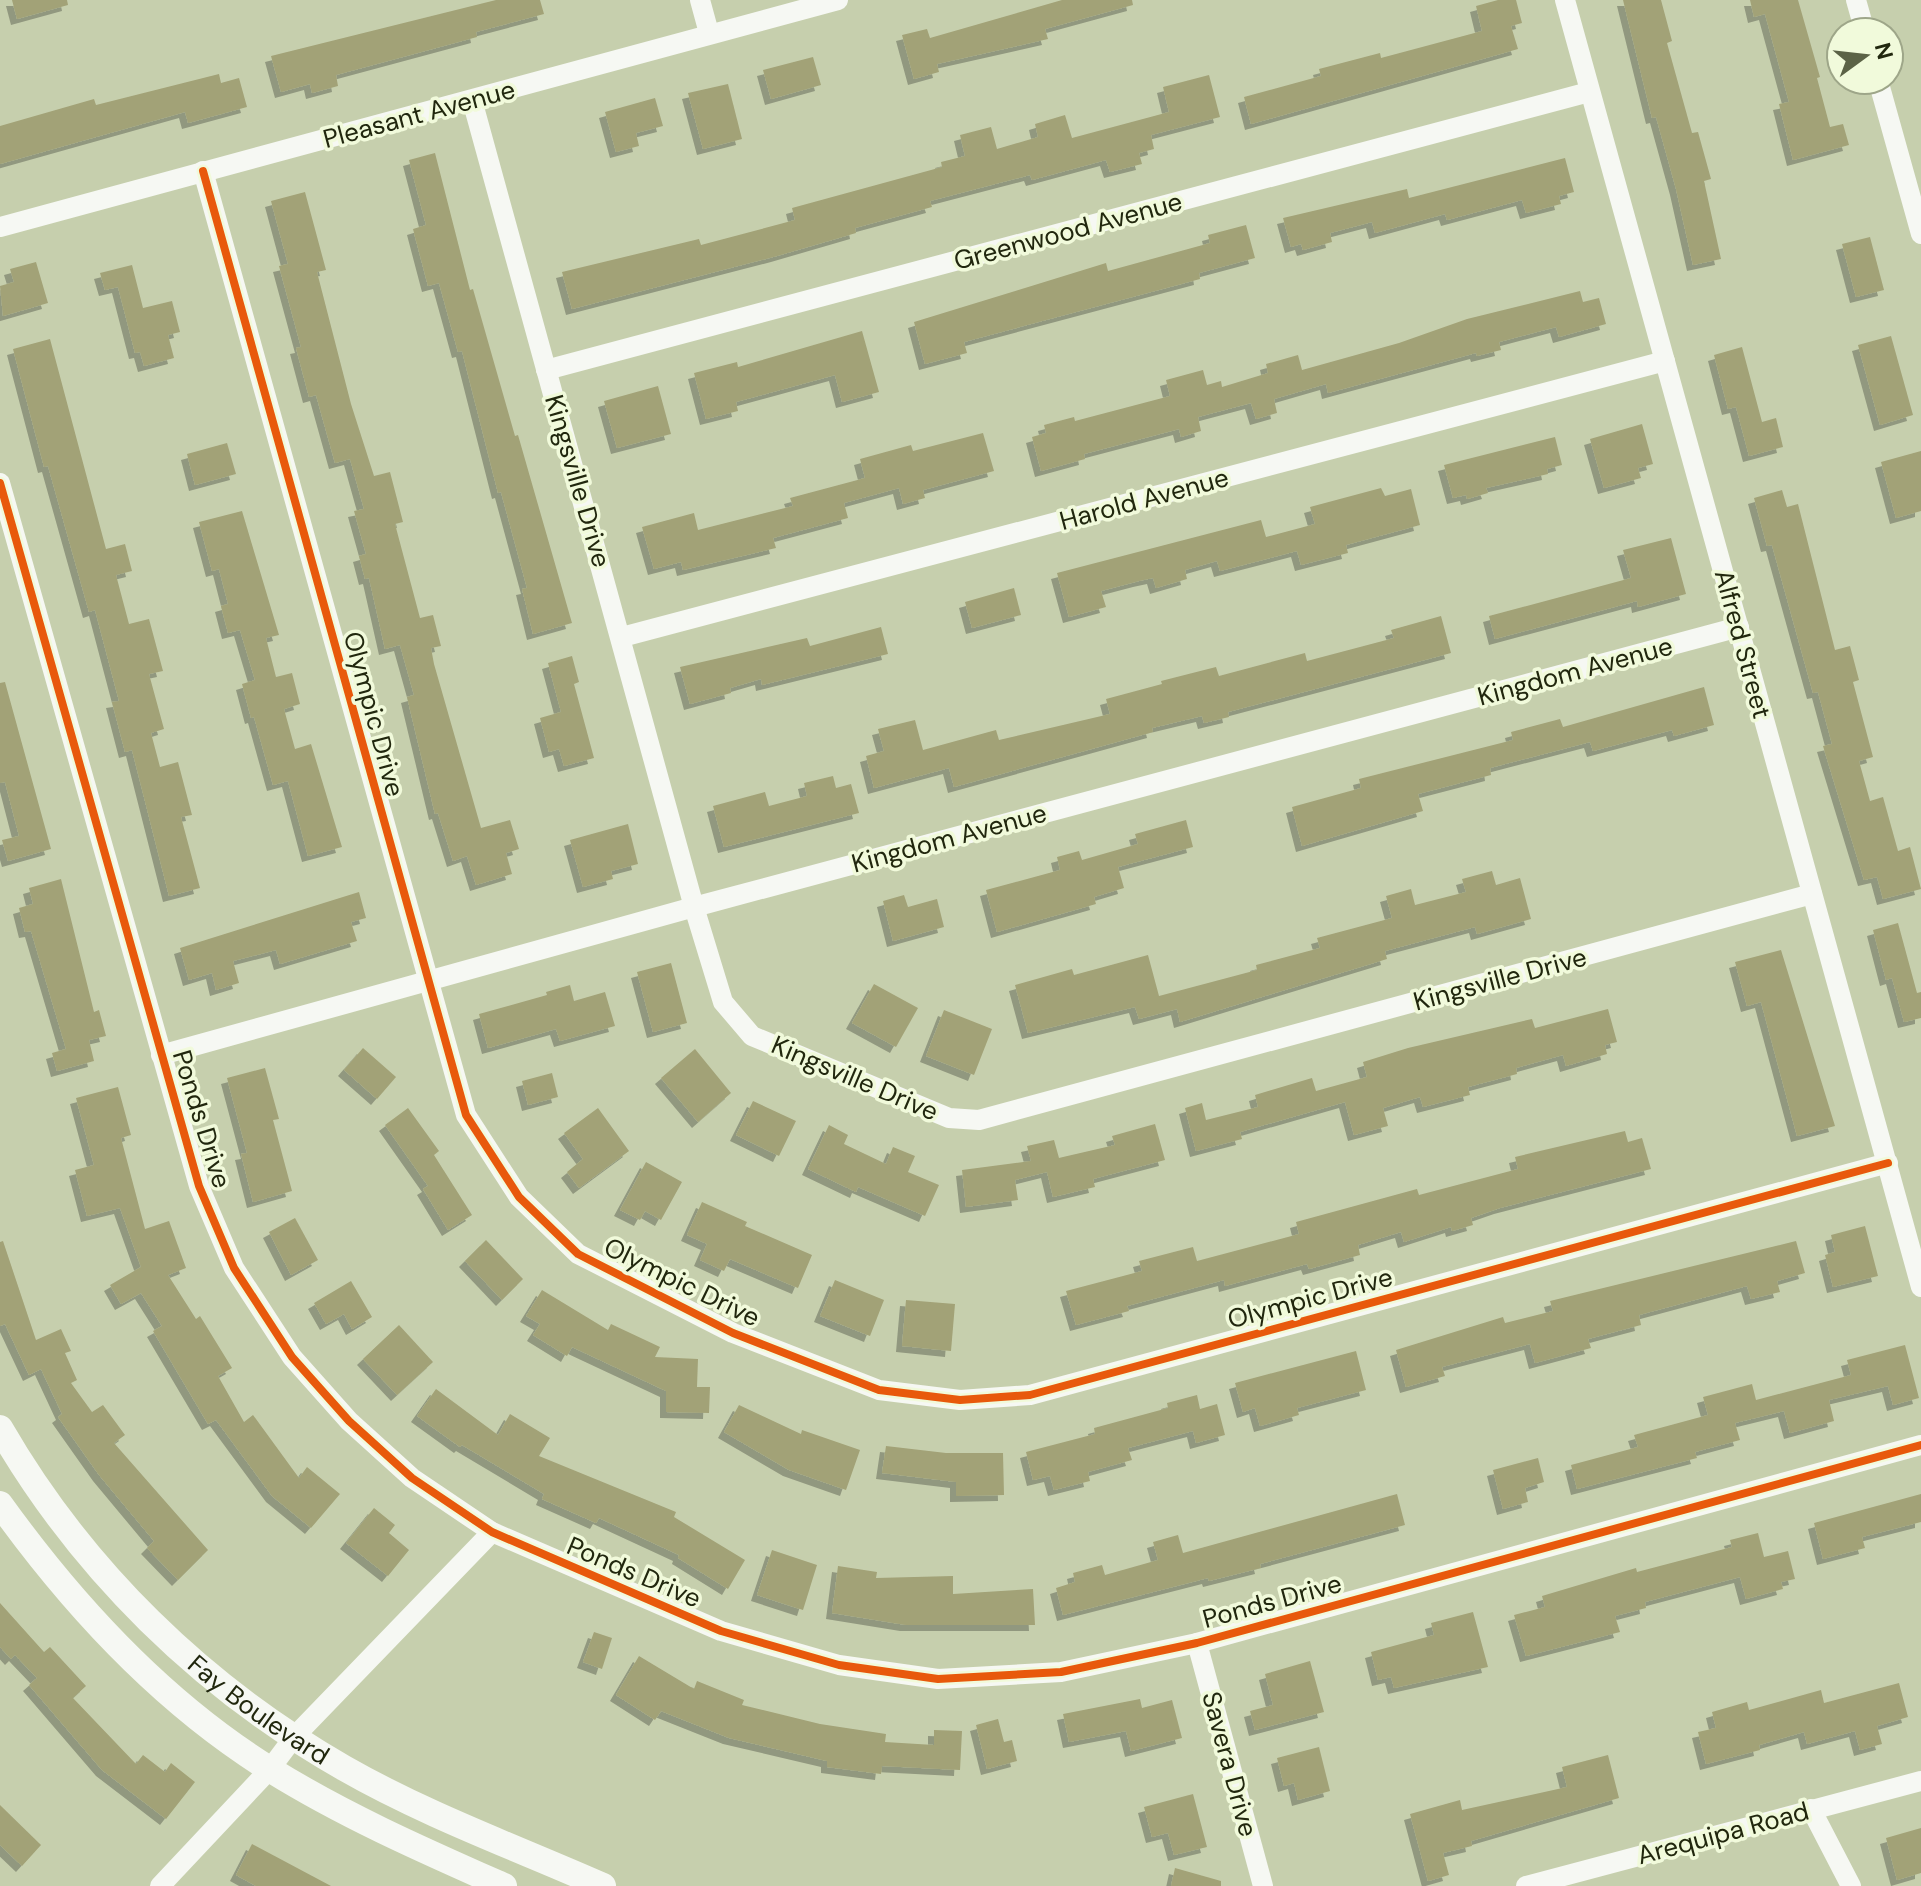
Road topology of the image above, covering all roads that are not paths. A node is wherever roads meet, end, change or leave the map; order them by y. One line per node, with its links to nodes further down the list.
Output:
1 (700, 0): 4 (street)
2 (838, 0): 4 (street, Pleasant Avenue)
3 (1565, 0): 5 (street, Alfred Street)
4 (709, 33): 7 (street, Pleasant Avenue)
5 (1589, 92): 11 (street, Alfred Street); 12 (street, Greenwood Avenue)
6 (1882, 96): 10 (street)
7 (472, 100): 8 (street, Pleasant Avenue); 12 (street, Kingsville Drive)
8 (203, 171): 9 (street, Pleasant Avenue); 18 (street, Olympic Drive)
9 (0, 227)
10 (1921, 234)
11 (1665, 361): 14 (street, Alfred Street); 15 (street, Harold Avenue)
12 (546, 370): 15 (street, Kingsville Drive)
13 (0, 483): 19 (street, Ponds Drive)
14 (1739, 627): 16 (street, Alfred Street); 17 (street, Kingdom Avenue)
15 (622, 637): 17 (street, Kingsville Drive)
16 (1812, 894): 17 (street, Kingsville Drive); 20 (street, Alfred Street)
17 (694, 907): 18 (street, Kingdom Avenue)
18 (427, 981): 19 (street, Kingdom Avenue); 20 (street, Olympic Drive)
19 (161, 1055): 25 (street, Ponds Drive)
20 (1888, 1163): 21 (street, Alfred Street)
21 (1921, 1287)
22 (0, 1428): 27 (main road, Fay Boulevard)
23 (1921, 1445): 26 (street, Ponds Drive)
24 (0, 1504): 28 (main road, Fay Boulevard)
25 (492, 1532): 26 (street, Ponds Drive); 27 (street)
26 (1197, 1643): 35 (street, Savera Drive)
27 (294, 1737): 28 (street); 34 (main road, Fay Boulevard)
28 (270, 1769): 32 (street); 33 (main road, Fay Boulevard)
29 (1921, 1781): 30 (street, Arequipa Road)
30 (1811, 1809): 31 (street, Arequipa Road); 36 (street)
31 (1540, 1884)
32 (160, 1886)
33 (504, 1886)
34 (603, 1886)
35 (1263, 1886)
36 (1851, 1886)

